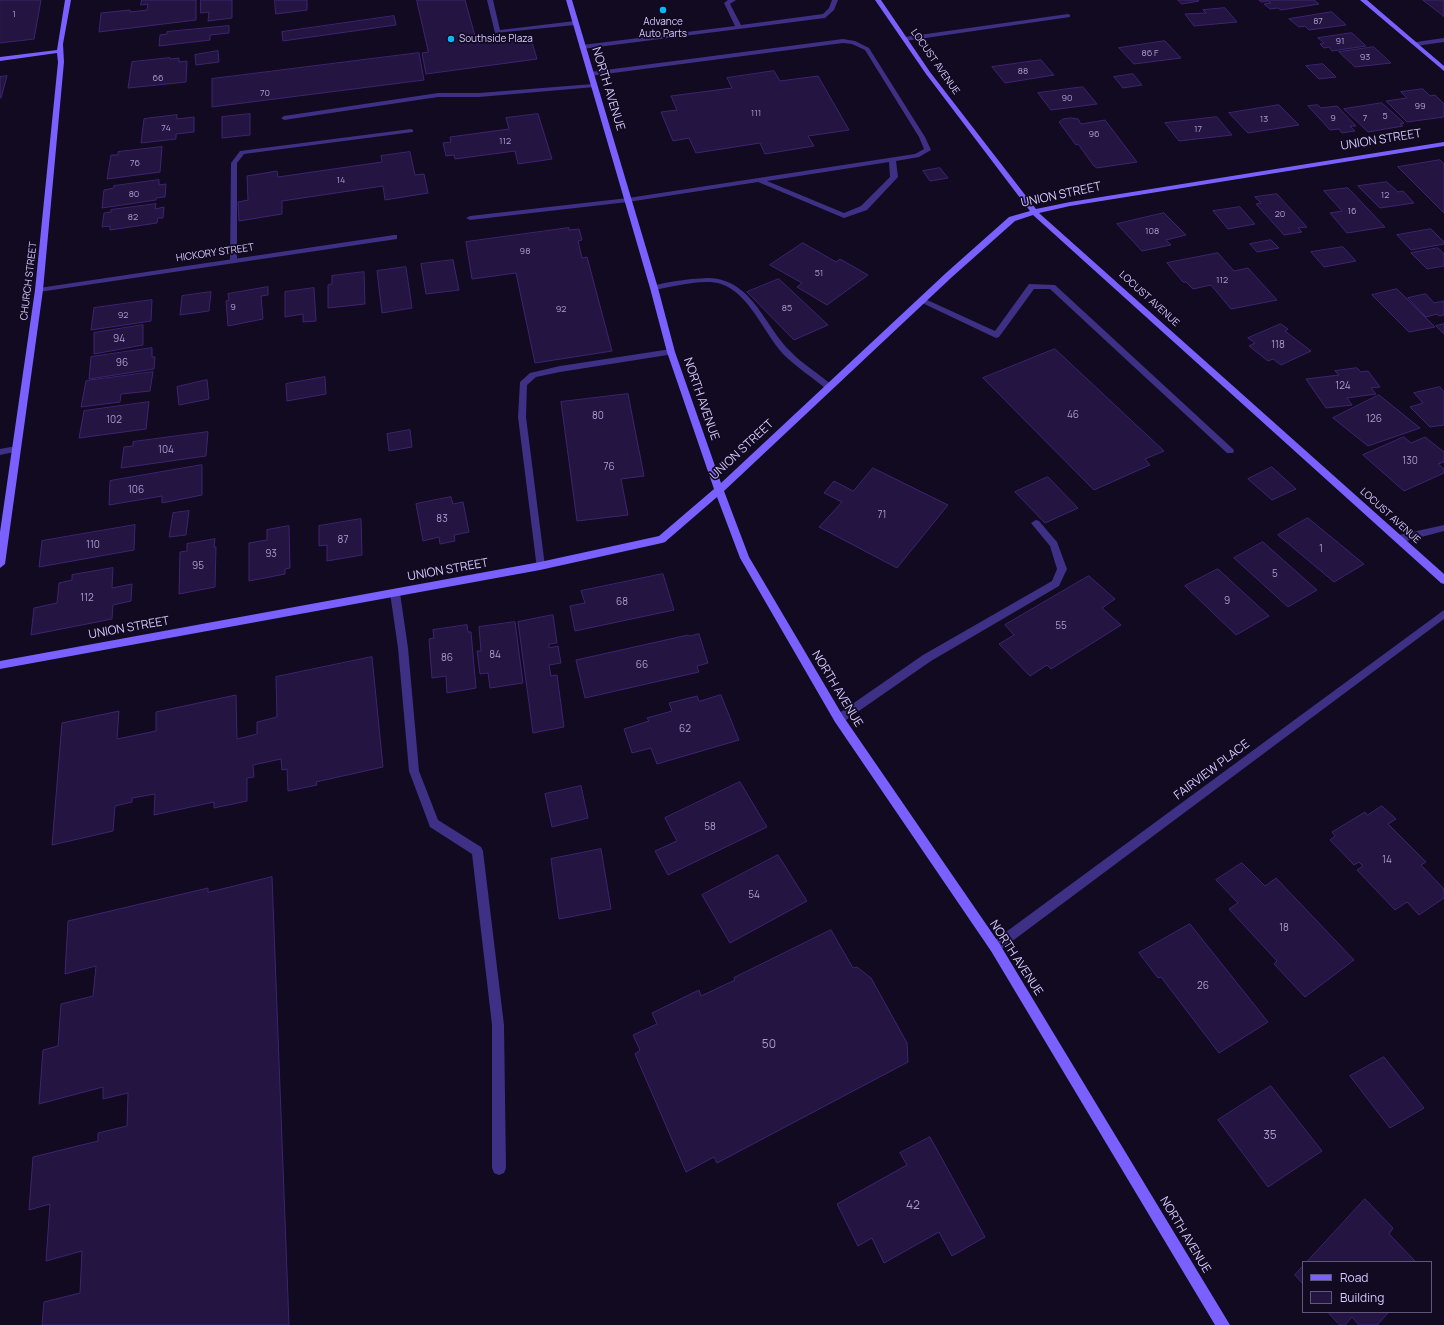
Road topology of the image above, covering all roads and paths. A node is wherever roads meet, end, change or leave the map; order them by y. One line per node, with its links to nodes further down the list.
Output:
1 (68, 0): 15 (street, CHURCH STREET)
2 (490, 0): 9 (street)
3 (569, 0): 9 (street, NORTH AVENUE)
4 (732, 0): 10 (street)
5 (835, 0): 10 (street)
6 (878, 0): 11 (street, LOCUST AVENUE)
7 (1363, 0): 13 (street)
8 (1068, 16): 11 (street)
9 (575, 23): 14 (street, NORTH AVENUE)
10 (739, 28): 14 (street)
11 (905, 39): 26 (street, LOCUST AVENUE)
12 (1444, 40): 13 (street)
13 (1416, 44): 17 (street)
14 (582, 47): 18 (street, NORTH AVENUE)
15 (61, 51): 16 (street); 31 (street, CHURCH STREET)
16 (0, 59)
17 (1444, 69)
18 (590, 74): 19 (street, NORTH AVENUE); 23 (street)
19 (593, 86): 20 (street); 25 (street, NORTH AVENUE)
20 (284, 118)
21 (411, 131): 29 (street)
22 (1444, 144): 26 (street, UNION STREET)
23 (892, 160): 24 (street); 24 (street)
24 (758, 180): 25 (street)
25 (628, 200): 27 (street); 30 (street, NORTH AVENUE)
26 (1034, 212): 32 (street, UNION STREET); 41 (street, LOCUST AVENUE)
27 (470, 218)
28 (394, 237): 29 (street, HICKORY STREET)
29 (233, 261): 31 (street, HICKORY STREET)
30 (654, 288): 33 (street, NORTH AVENUE); 34 (street)
31 (39, 290): 35 (street, CHURCH STREET)
32 (922, 301): 34 (street, UNION STREET); 36 (street)
33 (670, 352): 38 (street, NORTH AVENUE); 43 (street)
34 (829, 386): 38 (street, UNION STREET)
35 (16, 449): 37 (street); 42 (street, CHURCH STREET)
36 (1230, 451)
37 (0, 452)
38 (719, 490): 43 (street, UNION STREET); 48 (street, NORTH AVENUE)
39 (1036, 523): 48 (street)
40 (1444, 528): 41 (street)
41 (1399, 539): 44 (street, LOCUST AVENUE)
42 (0, 564)
43 (540, 566): 45 (street, UNION STREET)
44 (1444, 580)
45 (395, 593): 47 (street, UNION STREET); 50 (street)
46 (1444, 614): 49 (street, FAIRVIEW PLACE)
47 (0, 665)
48 (838, 720): 49 (street, NORTH AVENUE)
49 (995, 947): 51 (street, NORTH AVENUE)
50 (499, 1168)
51 (1223, 1325)

